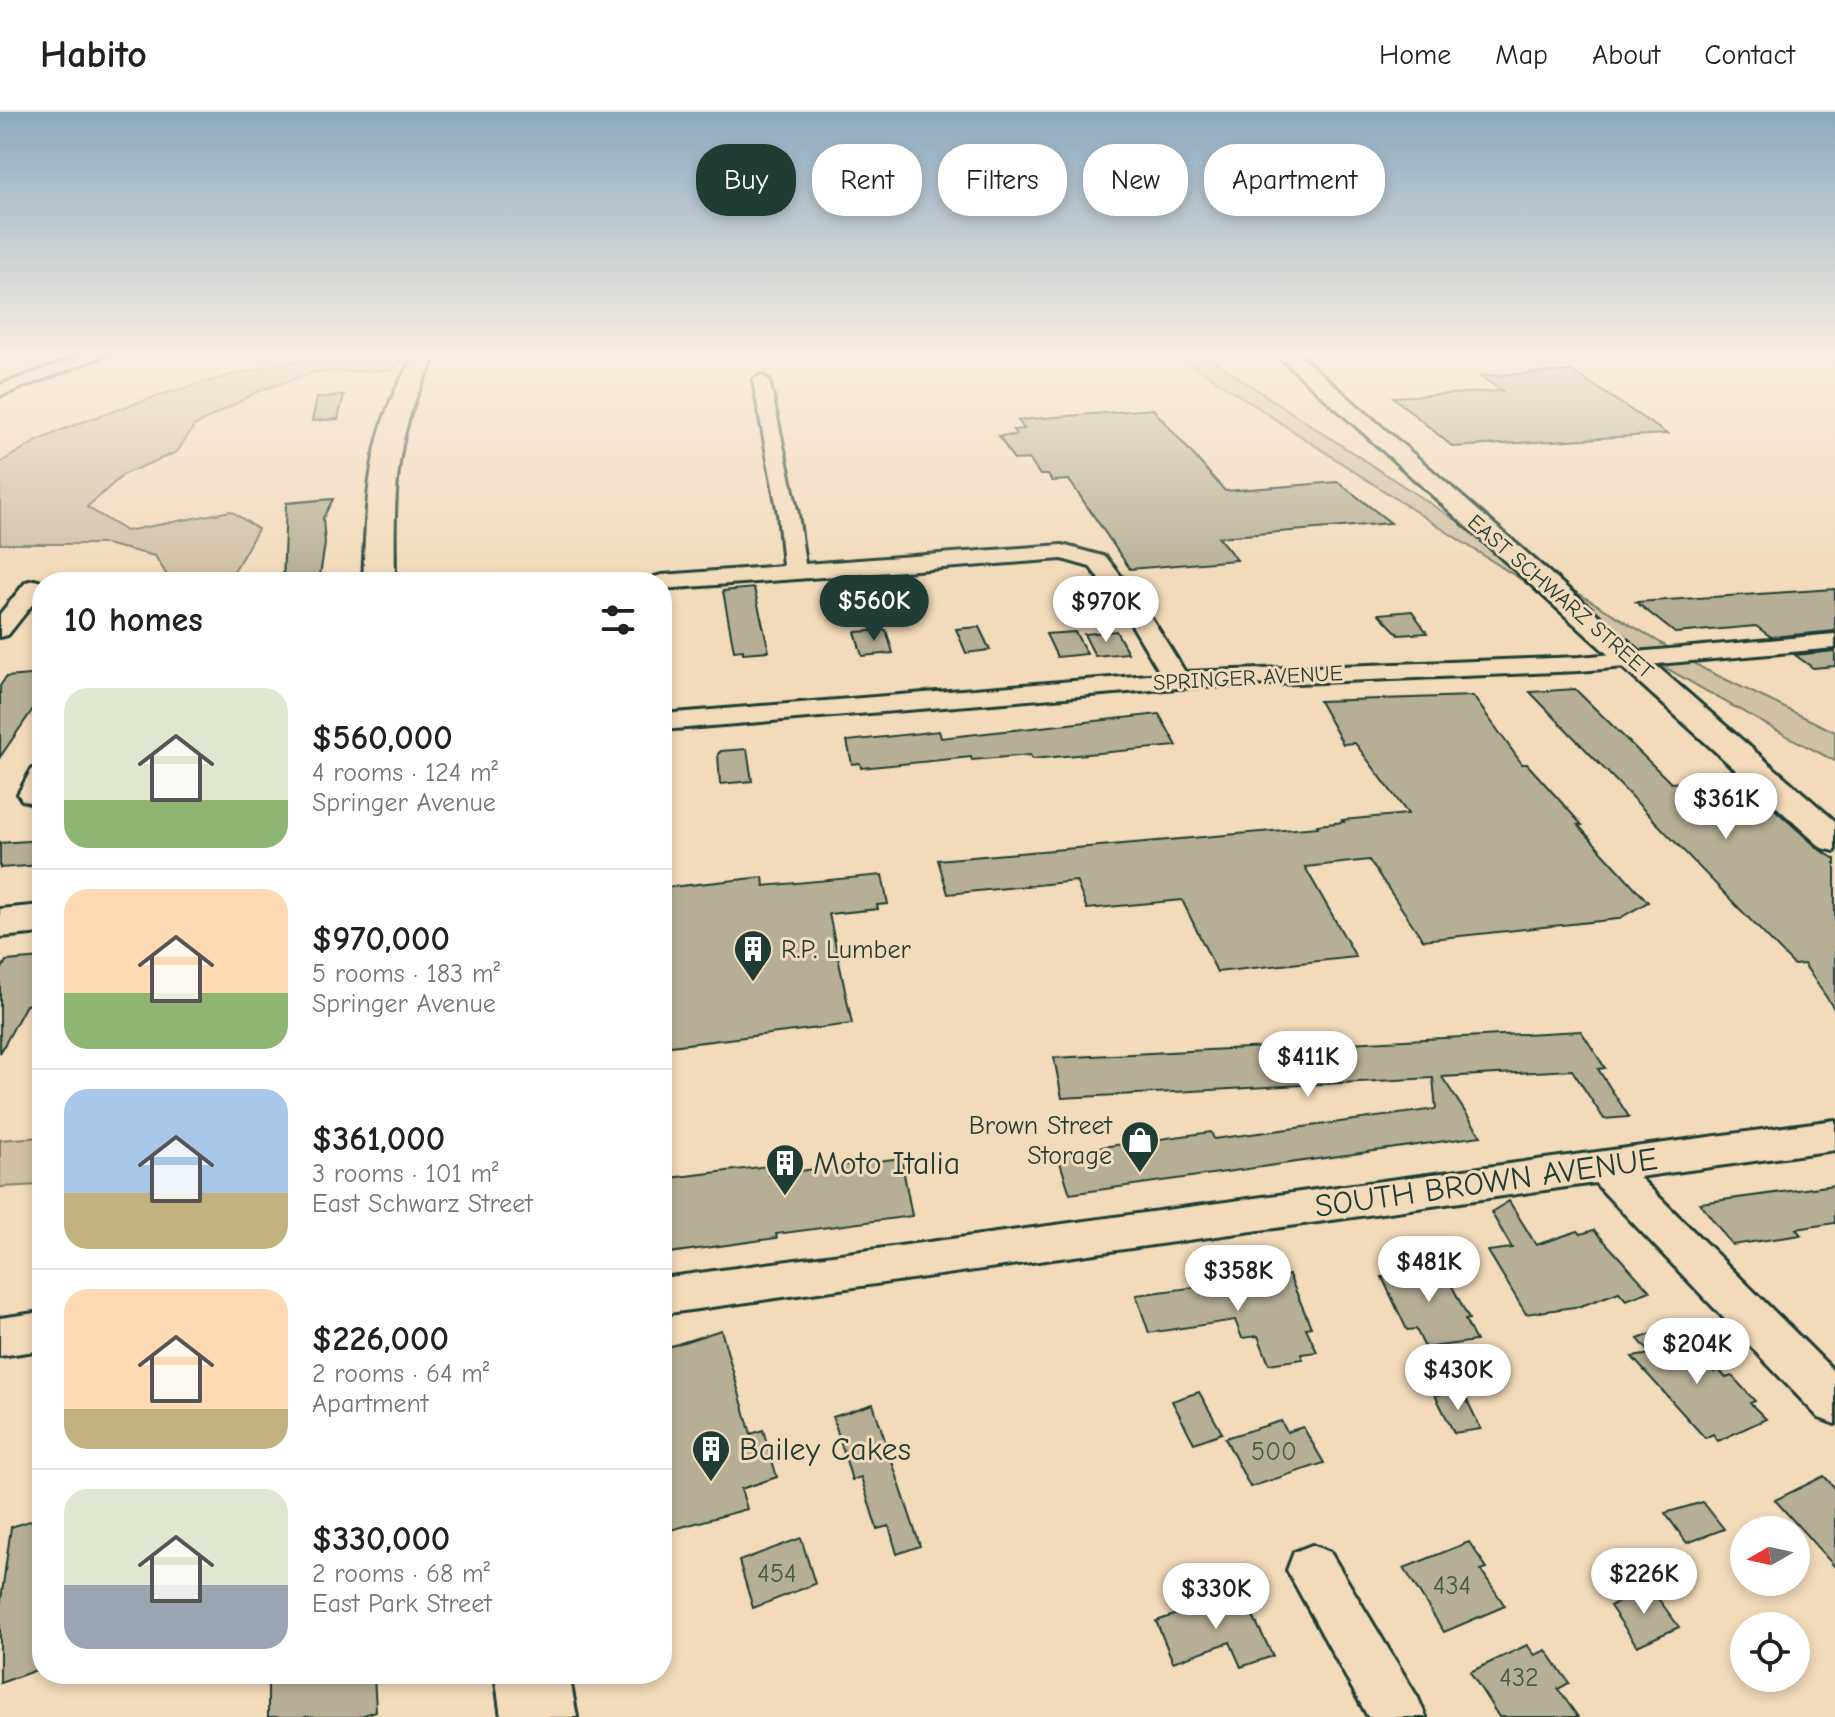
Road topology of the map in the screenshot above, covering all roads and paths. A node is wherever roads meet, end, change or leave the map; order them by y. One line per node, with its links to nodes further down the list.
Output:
1 (391, 428): 5 (main road)
2 (771, 428): 4 (street)
3 (1370, 428): 10 (street, EAST SCHWARZ STREET)
4 (795, 571): 6 (street); 11 (street)
5 (380, 572)
6 (672, 581)
7 (32, 590): 8 (street)
8 (0, 630)
9 (1835, 641): 10 (street, SPRINGER AVENUE)
10 (1632, 659): 11 (street, SPRINGER AVENUE); 13 (street, EAST SCHWARZ STREET)
11 (1177, 680): 12 (street, SPRINGER AVENUE)
12 (672, 721)
13 (1835, 840)
14 (32, 920): 15 (main road)
15 (0, 923)
16 (1835, 1135): 17 (street, SOUTH BROWN AVENUE)
17 (1602, 1165): 18 (street, SOUTH BROWN AVENUE); 21 (street)
18 (672, 1295)
19 (32, 1332): 20 (street)
20 (0, 1337)
21 (1835, 1403)
22 (1312, 1570): 25 (street)
23 (534, 1684): 24 (main road)
24 (539, 1717)
25 (1399, 1717)

